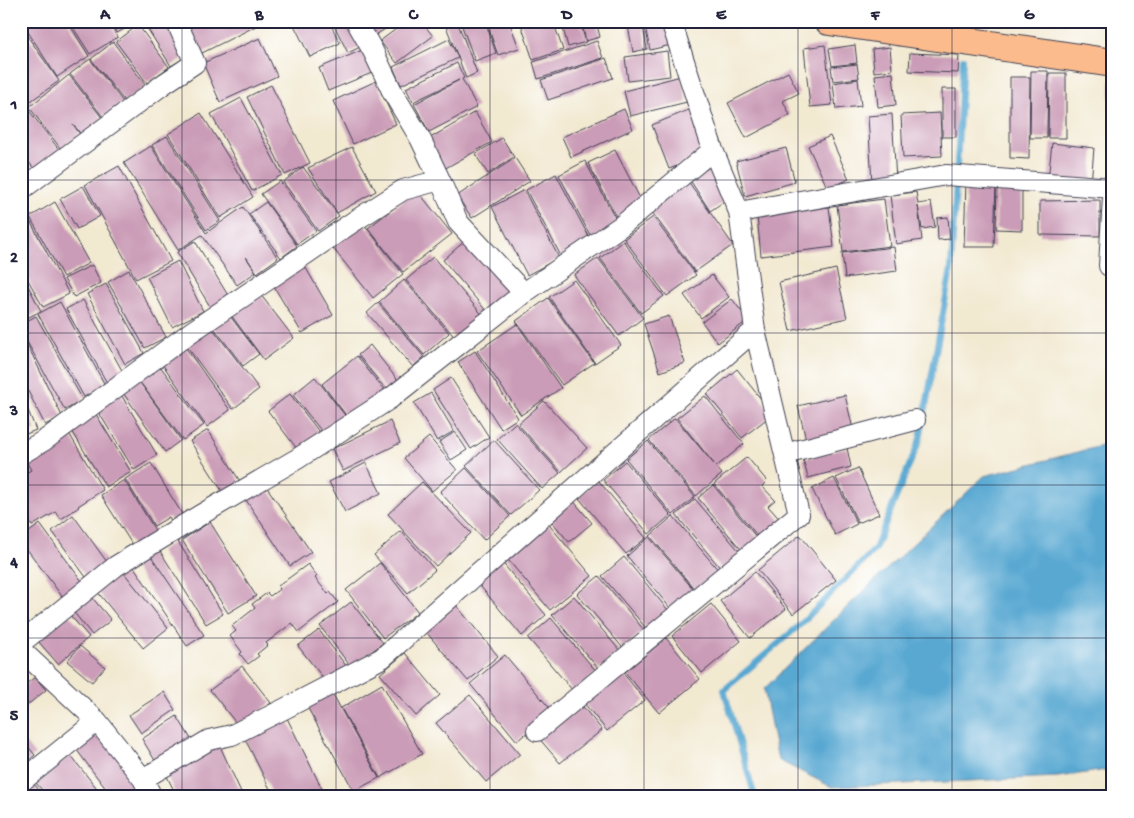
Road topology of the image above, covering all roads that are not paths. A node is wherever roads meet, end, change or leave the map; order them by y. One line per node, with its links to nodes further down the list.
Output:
1 (176, 21): 9 (street)
2 (356, 21): 7 (street)
3 (672, 21): 6 (street)
4 (829, 21): 5 (highway)
5 (1113, 63)
6 (713, 150): 11 (street); 13 (street)
7 (440, 180): 13 (street); 16 (street)
8 (1113, 188): 11 (street)
9 (21, 190)
10 (1113, 197): 12 (street)
11 (739, 212): 14 (street)
12 (1109, 266)
13 (524, 293): 18 (street)
14 (755, 330): 17 (street); 22 (street)
15 (915, 420): 17 (street)
16 (21, 454)
17 (785, 454): 21 (street)
18 (21, 643)
19 (21, 650): 20 (street)
20 (97, 721): 22 (street); 23 (street)
21 (537, 732)
22 (143, 778): 24 (street)
23 (21, 782)
24 (152, 797)

